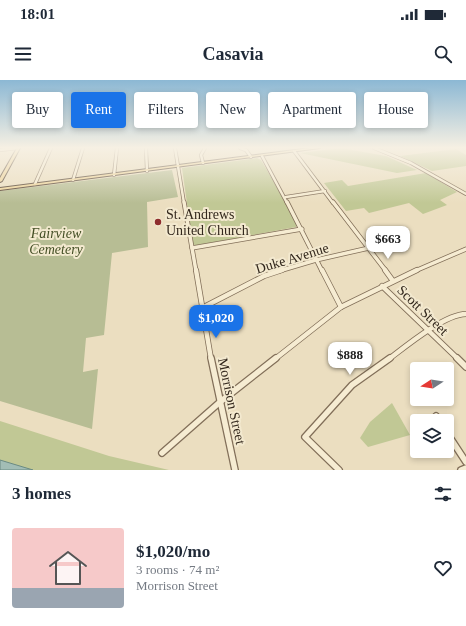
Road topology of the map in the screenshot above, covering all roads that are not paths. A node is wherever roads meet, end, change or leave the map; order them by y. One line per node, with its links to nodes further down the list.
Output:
1 (9, 166): 14 (main road)
2 (43, 166): 15 (street)
3 (78, 166): 13 (street)
4 (115, 166): 12 (street)
5 (147, 166): 11 (street)
6 (176, 166): 11 (main road)
7 (178, 166): 21 (street, Morrison Street)
8 (268, 166): 19 (street)
9 (306, 166): 17 (street)
10 (417, 166): 18 (street)
11 (147, 170): 12 (main road)
12 (114, 175): 13 (main road)
13 (74, 180): 15 (main road)
14 (0, 181)
15 (35, 184): 16 (main road)
16 (0, 189)
17 (325, 191): 19 (street); 22 (street)
18 (466, 194)
19 (286, 197): 20 (street)
20 (302, 229): 21 (street); 24 (street)
21 (192, 248): 28 (street, Morrison Street)
22 (369, 248): 24 (street, Duke Avenue); 25 (street)
23 (466, 249): 25 (street)
24 (316, 260): 27 (street); 28 (street, Duke Avenue)
25 (393, 281): 26 (street)
26 (382, 286): 27 (street); 30 (street, Scott Street)
27 (341, 307): 32 (street)
28 (202, 308): 32 (street, Morrison Street)
29 (466, 314): 30 (street)
30 (428, 331): 31 (street, Scott Street); 38 (street)
31 (466, 367)
32 (220, 402): 34 (street); 37 (street, Morrison Street)
33 (454, 444): 35 (street)
34 (162, 453)
35 (466, 462)
36 (466, 468): 39 (street)
37 (235, 469)
38 (339, 470)
39 (461, 470)

